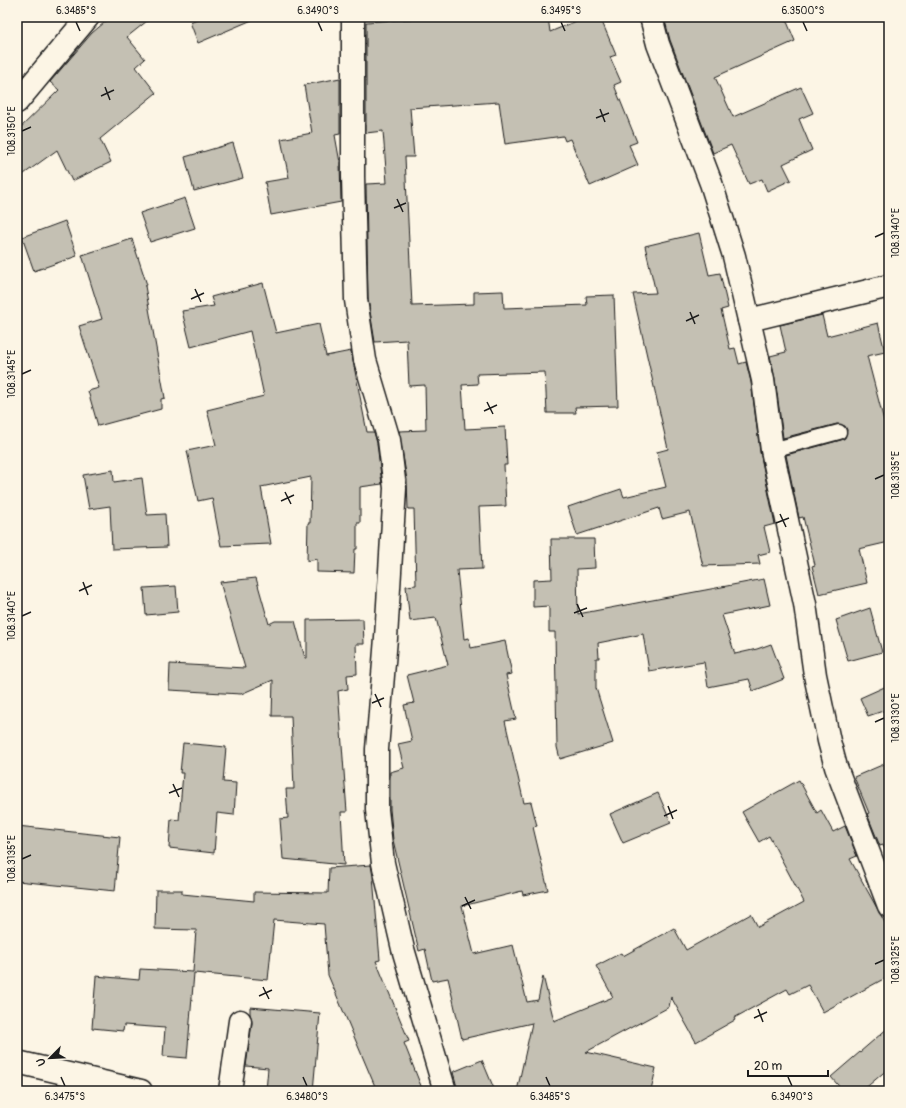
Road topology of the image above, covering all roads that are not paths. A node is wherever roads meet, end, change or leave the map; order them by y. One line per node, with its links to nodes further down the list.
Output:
1 (88, 17): 4 (street)
2 (353, 17): 14 (street)
3 (651, 17): 6 (street)
4 (17, 102)
5 (889, 286): 6 (street)
6 (749, 320): 8 (street)
7 (839, 432): 8 (lane)
8 (772, 450): 9 (street)
9 (889, 906)
10 (240, 1021): 13 (street)
11 (17, 1062): 12 (street)
12 (129, 1090)
13 (230, 1091)
14 (445, 1091)

